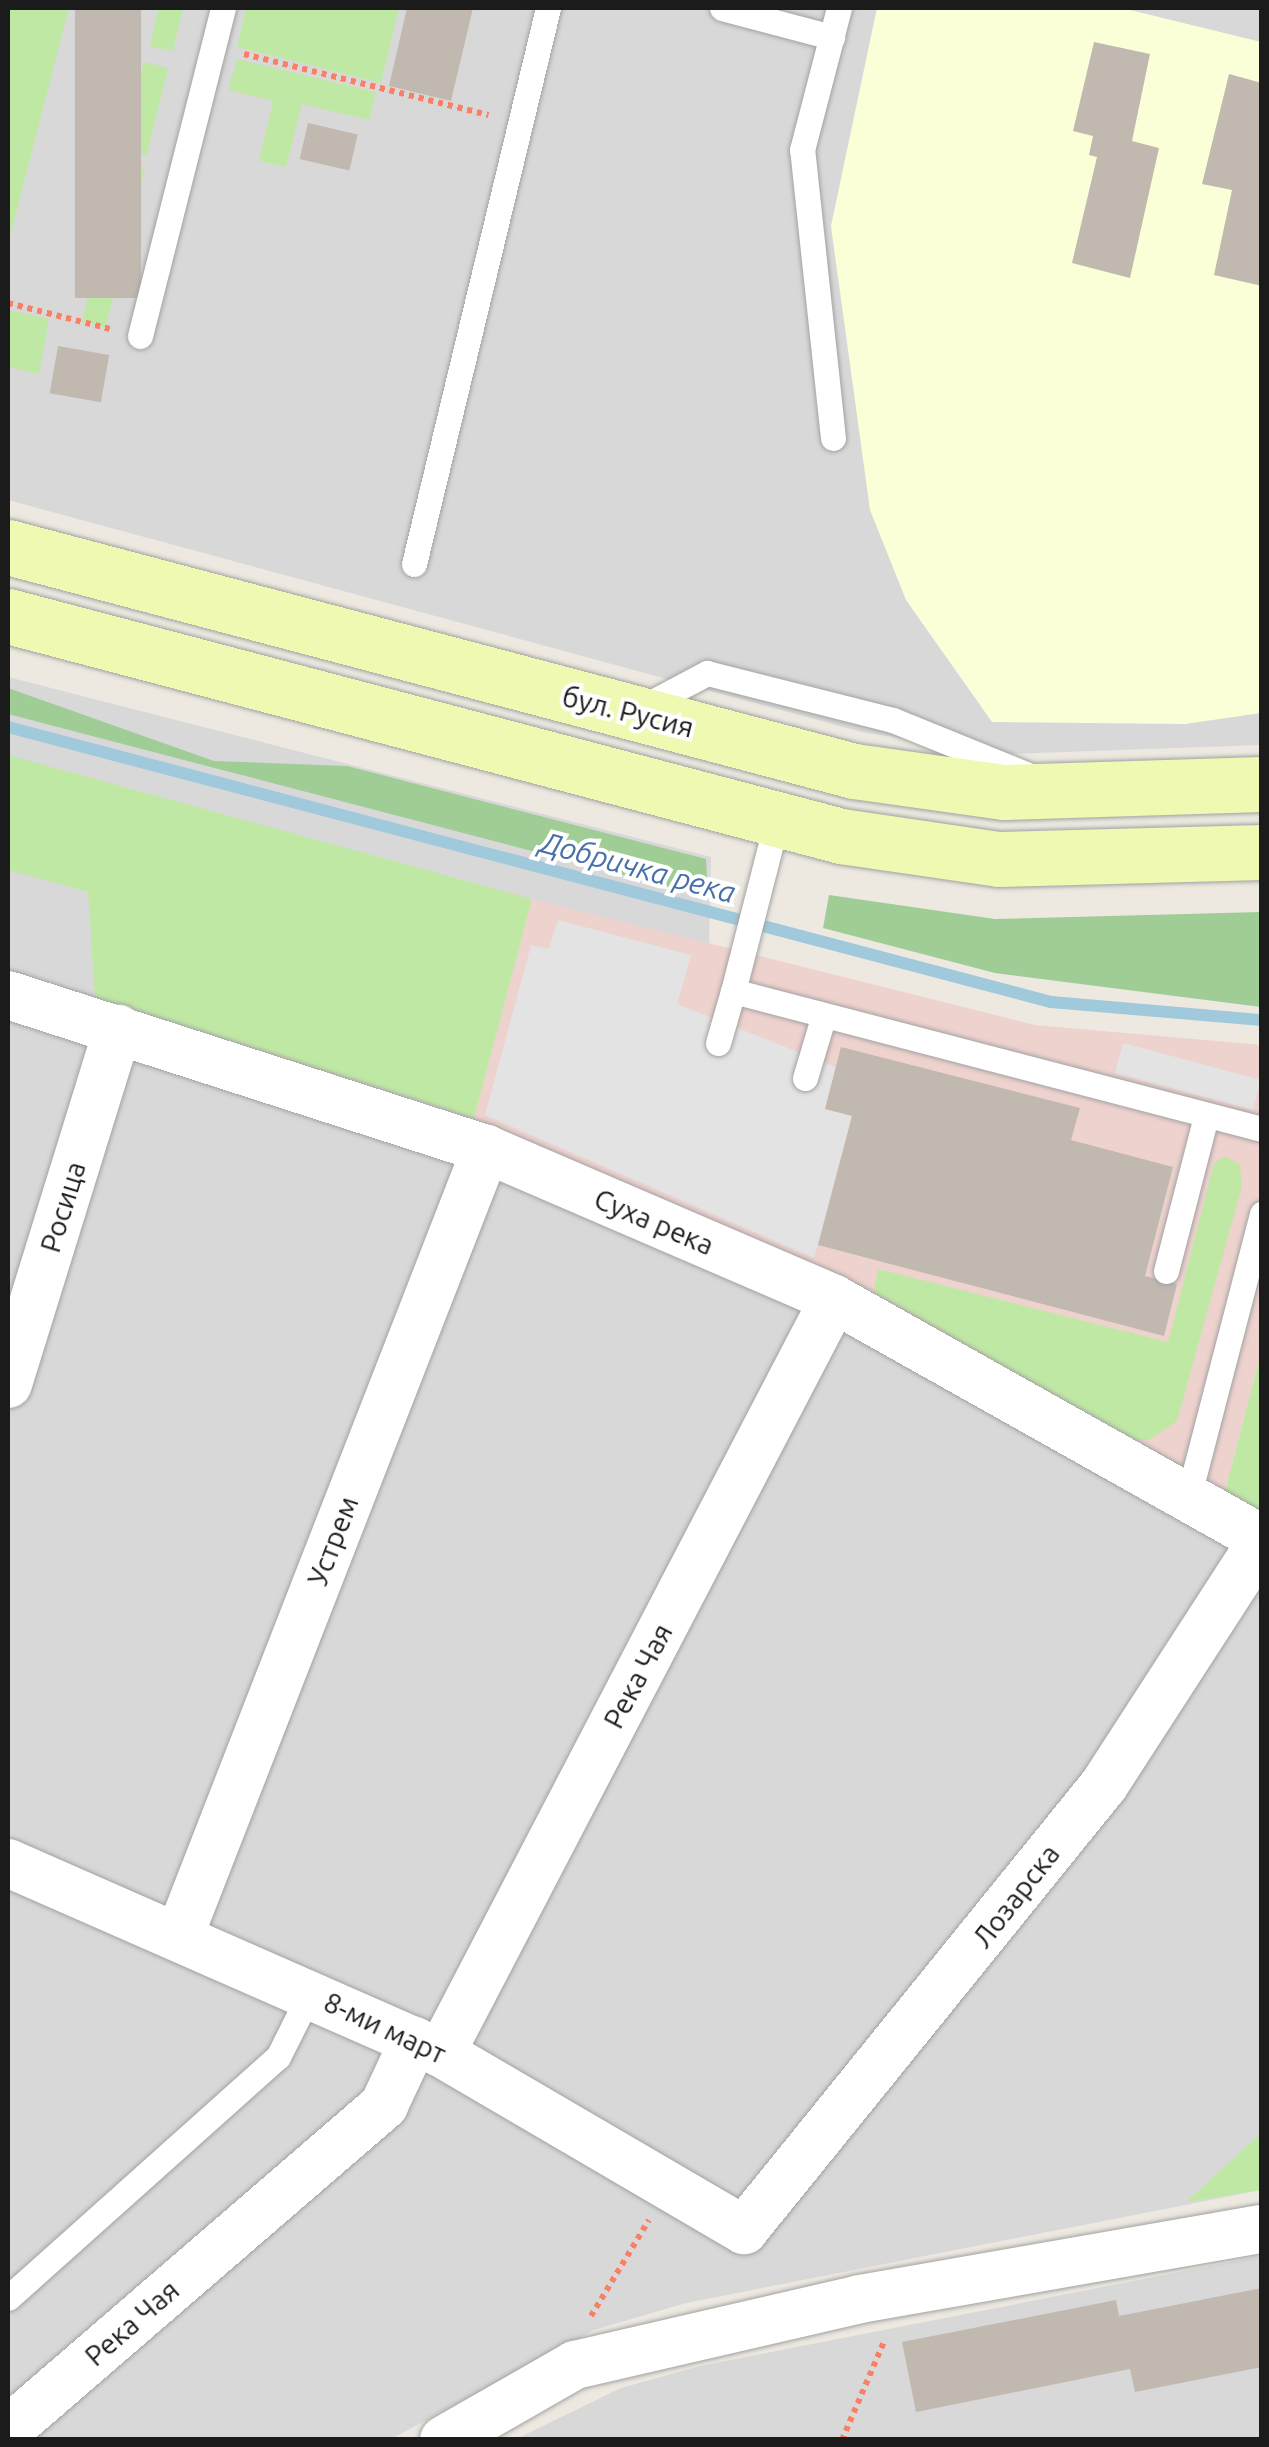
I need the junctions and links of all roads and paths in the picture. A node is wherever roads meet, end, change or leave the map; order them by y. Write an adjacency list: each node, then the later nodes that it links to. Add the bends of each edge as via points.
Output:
1 (223, 8): 6 (lane)
2 (548, 8): 7 (lane)
3 (722, 8): 5 (lane)
4 (839, 8): 5 (lane)
5 (832, 38): 10 (lane, via 802,150)
6 (214, 46): 7 (path); 9 (lane)
7 (520, 123): 12 (lane)
8 (8, 303): 9 (path)
9 (140, 336)
10 (833, 438)
11 (8, 547): 14 (main road, бул. Русия, via 854,771 1073,793)
12 (414, 564)
13 (8, 616): 15 (main road)
14 (1262, 784)
15 (776, 820): 16 (main road, via 999,859); 17 (lane)
16 (1262, 852)
17 (733, 991): 19 (lane); 21 (lane)
18 (8, 996): 20 (street, Суха река)
19 (823, 1018): 22 (lane); 23 (lane)
20 (118, 1029): 25 (street, Суха река); 29 (street, Росица)
21 (718, 1043)
22 (806, 1078)
23 (1206, 1116): 24 (lane); 27 (lane)
24 (1262, 1129)
25 (486, 1149): 28 (street, Суха река); 33 (street, Устрем)
26 (1262, 1213): 30 (lane)
27 (1166, 1271)
28 (834, 1299): 30 (street, Суха река); 35 (street, Река Чая)
29 (8, 1384)
30 (1188, 1498): 31 (street, Суха река)
31 (1262, 1540): 38 (street, Лозарска, via 1104,1785)
32 (8, 1863): 33 (street, 8-ми март)
33 (180, 1934): 34 (street, 8-ми март)
34 (310, 1993): 35 (street, 8-ми март); 40 (lane, via 278,2057)
35 (428, 2047): 36 (street, 8-ми март); 42 (street, Река Чая, via 384,2106)
36 (670, 2186): 38 (street, 8-ми март); 41 (path)
37 (1262, 2229): 39 (street)
38 (744, 2230)
39 (904, 2291): 43 (street, via 575,2364); 44 (path)
40 (8, 2298)
41 (590, 2318)
42 (8, 2430)
43 (444, 2440)
44 (842, 2440)

